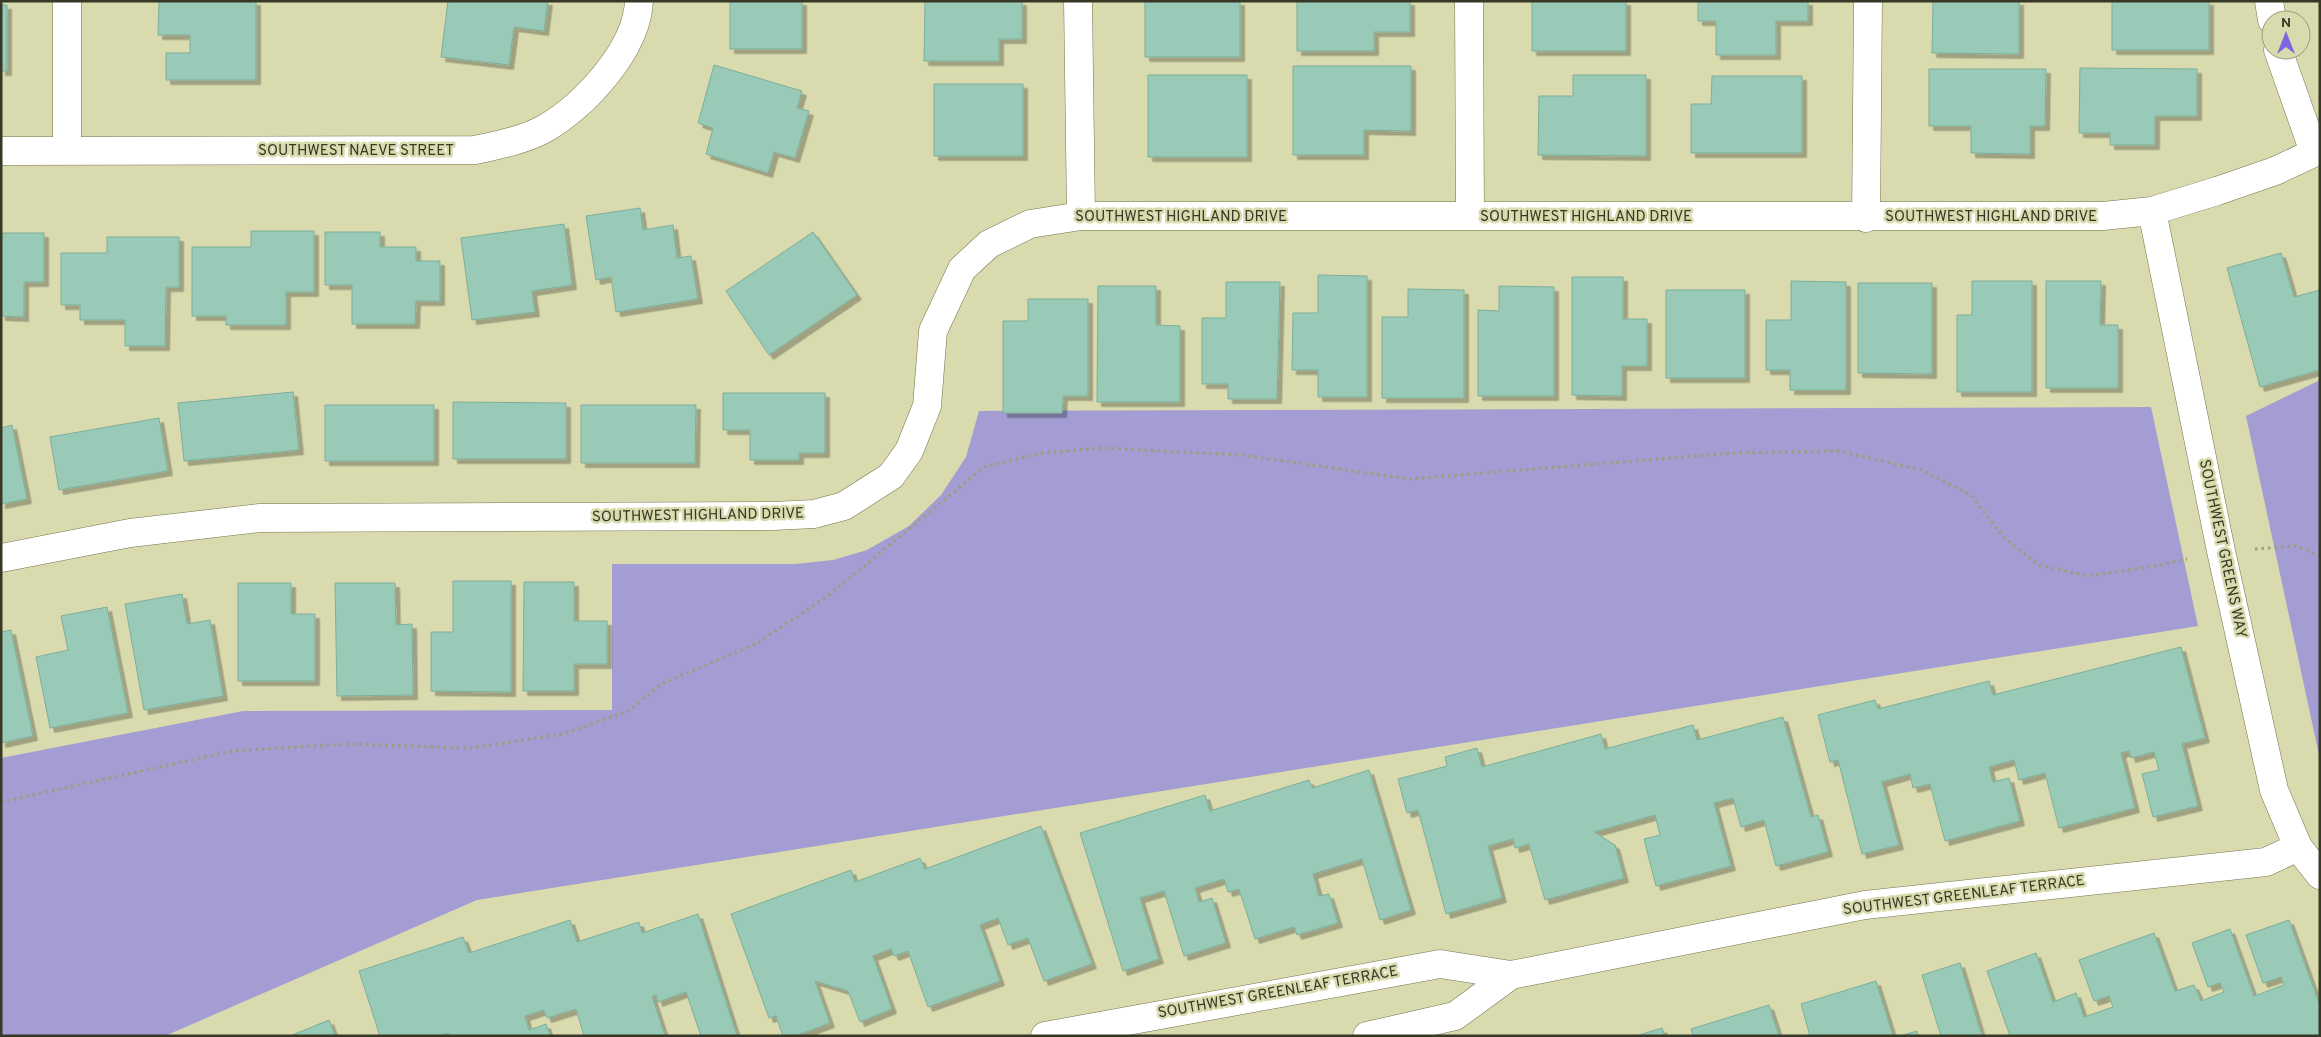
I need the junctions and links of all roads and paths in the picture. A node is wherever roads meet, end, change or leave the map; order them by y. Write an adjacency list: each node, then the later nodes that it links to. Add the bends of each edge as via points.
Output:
1 (67, 1): 8 (street)
2 (639, 1): 8 (street, SOUTHWEST NAEVE STREET, via 628,39 593,90 571,111 543,130 512,142 475,150 431,151)
3 (1078, 1): 11 (street)
4 (1469, 1): 12 (street)
5 (1868, 1): 13 (street)
6 (2282, 60): 9 (street)
7 (1, 151): 8 (street, SOUTHWEST NAEVE STREET)
8 (67, 151)
9 (2317, 151): 10 (street, SOUTHWEST HIGHLAND DRIVE, via 2275,171)
10 (2152, 211): 13 (street, SOUTHWEST HIGHLAND DRIVE, via 2103,216); 14 (street, SOUTHWEST GREENS WAY)
11 (1081, 216): 12 (street, SOUTHWEST HIGHLAND DRIVE); 16 (street, SOUTHWEST HIGHLAND DRIVE, via 1030,224 989,244 962,270 933,330 927,406 909,451 892,476 844,506 814,514 773,516 260,518 130,533)
12 (1470, 216): 13 (street, SOUTHWEST HIGHLAND DRIVE)
13 (1866, 218)
14 (2221, 551): 15 (path, via 2296,546); 17 (path, via 2088,576 2040,565 2002,538 1971,495 1922,470 1838,451 1734,452 1410,479 1241,455 1101,448 1042,452 984,467 829,594 756,644 661,684 629,711 573,731 470,748 348,744 232,751); 18 (street, SOUTHWEST GREENS WAY, via 2274,790)
15 (2320, 556)
16 (1, 558)
17 (1, 802)
18 (2298, 847): 19 (street, SOUTHWEST GREENS WAY); 20 (street, SOUTHWEST GREENLEAF TERRACE, via 2266,862 1865,905)
19 (2320, 875)
20 (1512, 975): 21 (street, SOUTHWEST GREENLEAF TERRACE, via 1440,964); 22 (street, SOUTHWEST GREENLEAF TERRACE, via 1455,1016)
21 (1045, 1036)
22 (1367, 1036)

